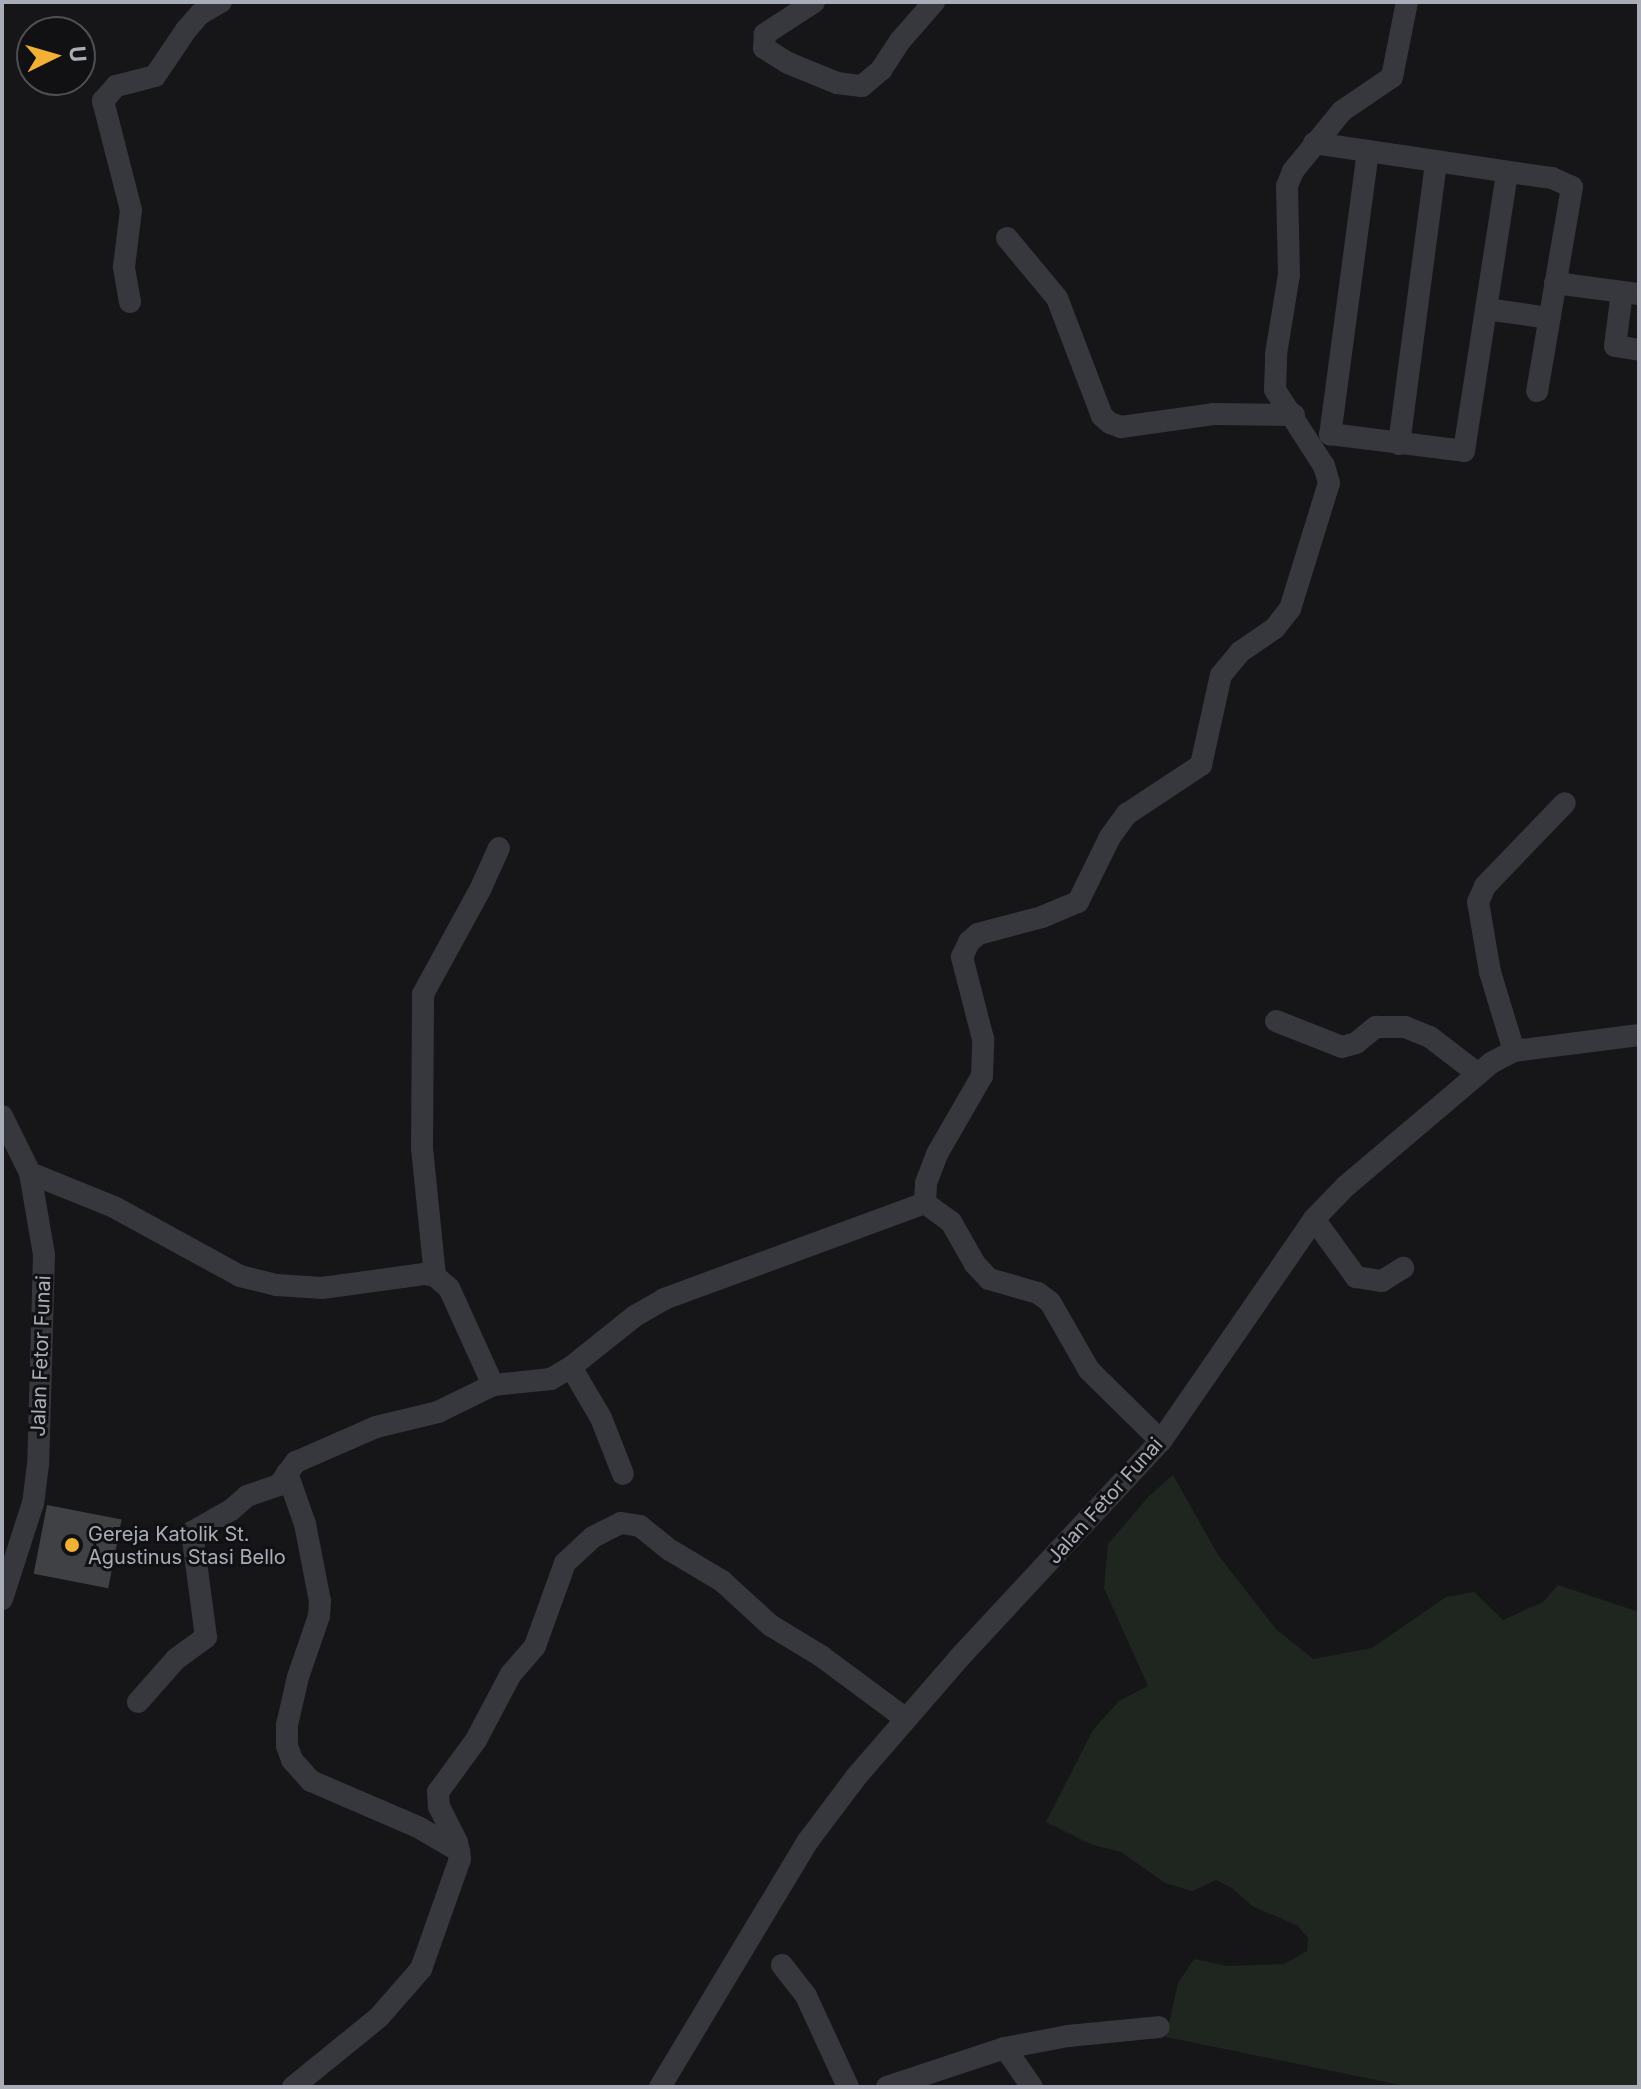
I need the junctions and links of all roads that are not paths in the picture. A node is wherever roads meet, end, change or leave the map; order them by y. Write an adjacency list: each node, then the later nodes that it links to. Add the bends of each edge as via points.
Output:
1 (221, 2): 12 (street, via 200,14 155,76 116,86 103,101 131,210 124,267)
2 (814, 2): 3 (street, via 765,34 764,48 837,83 862,86 881,70)
3 (934, 2)
4 (1407, 2): 5 (street, via 1392,77 1342,111)
5 (1314, 143): 6 (street); 17 (street, via 1289,178 1286,201 1289,275 1274,381 1278,399)
6 (1368, 151): 7 (street); 18 (street, via 1330,434)
7 (1436, 162): 8 (street); 18 (street)
8 (1507, 172): 10 (street, via 1552,178 1572,187); 13 (street)
9 (1007, 238): 17 (street, via 1057,298 1102,416 1110,423 1121,427 1213,414)
10 (1555, 283): 11 (street); 14 (street)
11 (1631, 293): 15 (street, via 1615,346)
12 (130, 302)
13 (1486, 309): 14 (street); 18 (street, via 1464,451)
14 (1549, 318): 16 (street)
15 (1639, 350)
16 (1537, 391)
17 (1294, 415): 27 (street, via 1329,483 1290,609 1221,675 1201,765 1127,814 1078,902 978,934 969,942 962,962 983,1039 982,1076 937,1154)
18 (1399, 444)
19 (1565, 803): 23 (street, via 1485,886 1478,902 1490,972)
20 (499, 848): 30 (street, via 423,994 422,1148)
21 (1276, 1021): 24 (street, via 1342,1047 1376,1027 1405,1027 1430,1037)
22 (1639, 1035): 23 (street, Jalan Fetor Funai)
23 (1514, 1051): 24 (street, Jalan Fetor Funai)
24 (1477, 1073): 28 (street, Jalan Fetor Funai)
25 (2, 1116): 26 (street, Jalan Fetor Funai)
26 (30, 1173): 30 (street, via 114,1207 240,1276 322,1288); 36 (street, Jalan Fetor Funai, via 44,1255 38,1464 23,1543)
27 (925, 1203): 31 (street, via 664,1299); 33 (street, via 951,1222 989,1279 1038,1293 1050,1302 1089,1370)
28 (1314, 1219): 29 (street, via 1365,1282 1382,1281); 33 (street, Jalan Fetor Funai)
29 (1403, 1268)
30 (435, 1276): 32 (street, via 449,1288)
31 (571, 1367): 32 (street, via 551,1379); 35 (street, via 601,1418)
32 (493, 1385): 34 (street, via 438,1412 327,1446 296,1462)
33 (1161, 1441): 38 (street, Jalan Fetor Funai)
34 (287, 1473): 37 (street, via 279,1485 247,1496 192,1532 206,1637 176,1659); 39 (street, via 305,1524 320,1601 287,1725 292,1760 311,1781 418,1827)
35 (623, 1474)
36 (2, 1599)
37 (138, 1702)
38 (906, 1719): 39 (street, via 770,1625 722,1581 640,1526 621,1523 593,1537 565,1563 535,1646 511,1674 476,1740 438,1792 439,1807); 44 (street, Jalan Fetor Funai, via 808,1841)
39 (459, 1851): 43 (street, via 427,1957 410,1985)
40 (782, 1965): 45 (street, via 806,1996)
41 (1159, 2027): 42 (street)
42 (1005, 2048): 46 (street); 47 (street)
43 (293, 2087)
44 (660, 2087)
45 (848, 2087)
46 (887, 2087)
47 (1032, 2087)

